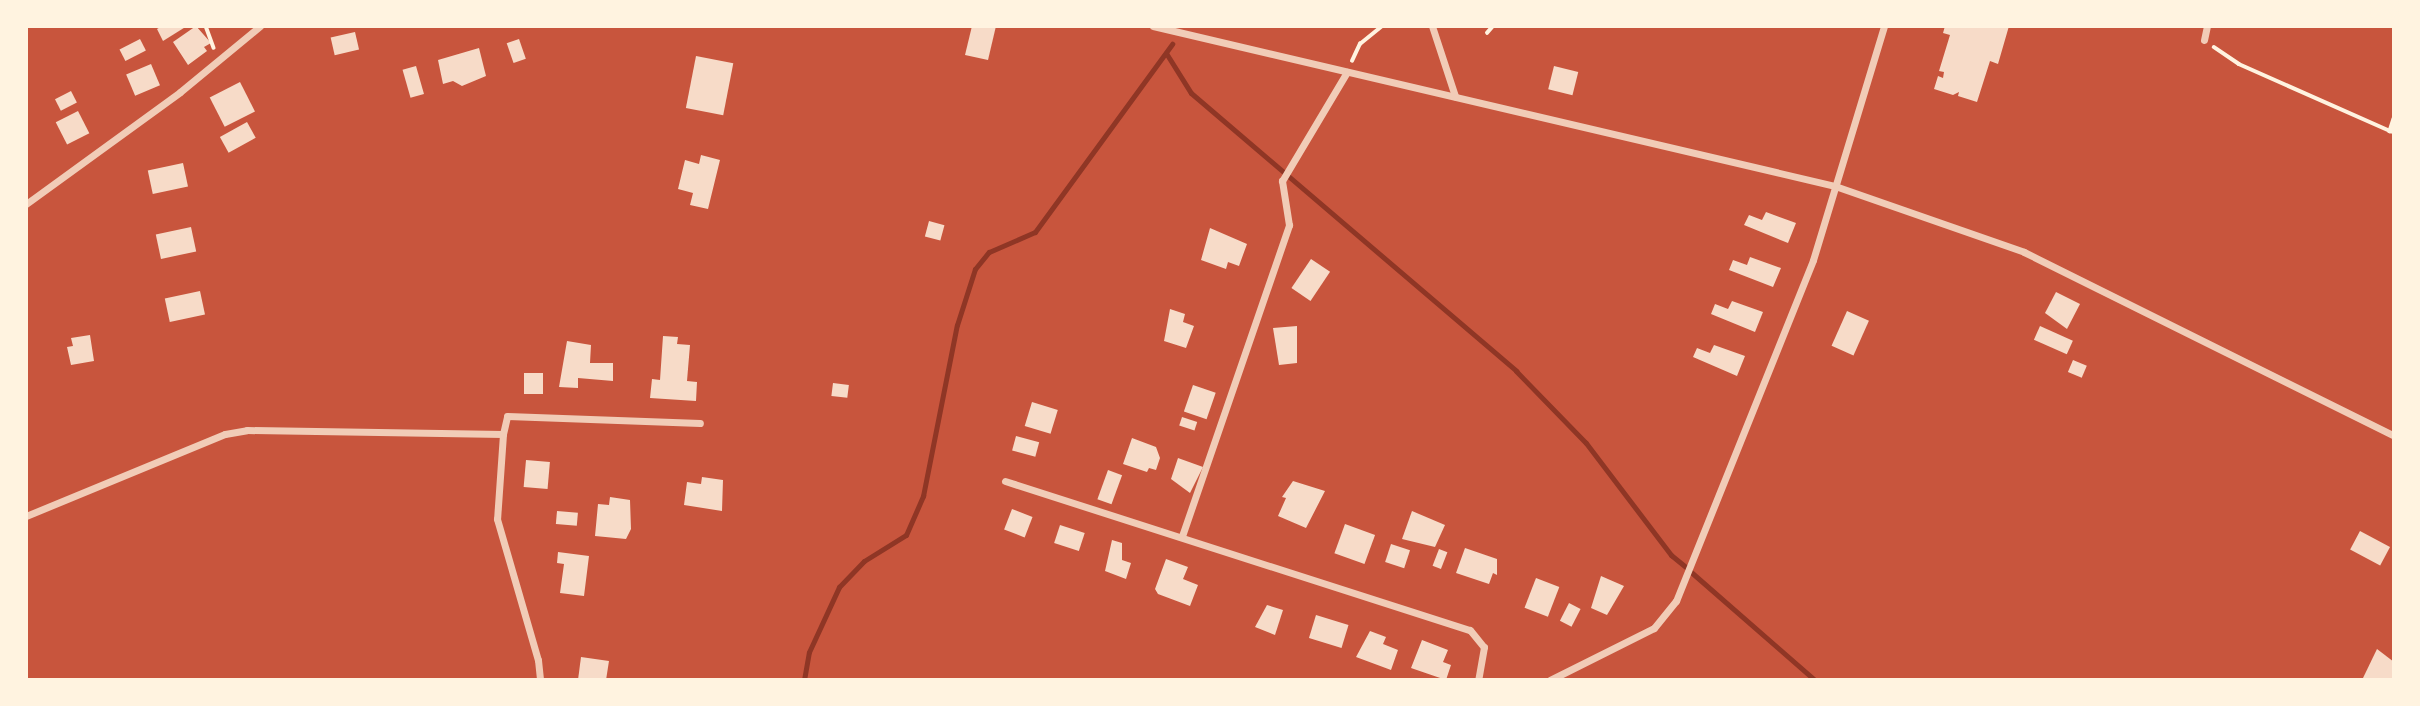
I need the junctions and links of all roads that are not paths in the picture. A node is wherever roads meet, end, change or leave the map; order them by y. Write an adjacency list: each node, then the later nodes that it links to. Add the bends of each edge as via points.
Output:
1 (260, 26): 10 (street)
2 (1153, 26): 7 (street)
3 (1432, 26): 8 (street)
4 (1884, 26): 9 (street)
5 (2207, 26): 6 (street)
6 (2204, 40)
7 (1346, 72): 8 (street); 16 (street, via 1282,181 1289,225)
8 (1455, 96): 9 (street)
9 (1835, 186): 13 (street, via 2024,252); 19 (street, via 1813,260 1676,601 1654,628)
10 (26, 204)
11 (700, 424): 12 (street, via 507,416)
12 (503, 434): 15 (street, via 247,430 225,434); 17 (street, via 497,519)
13 (2394, 436)
14 (1005, 481): 16 (street)
15 (26, 516)
16 (1182, 536): 18 (street, via 1470,630 1484,647)
17 (540, 680)
18 (1478, 680)
19 (1550, 680)

